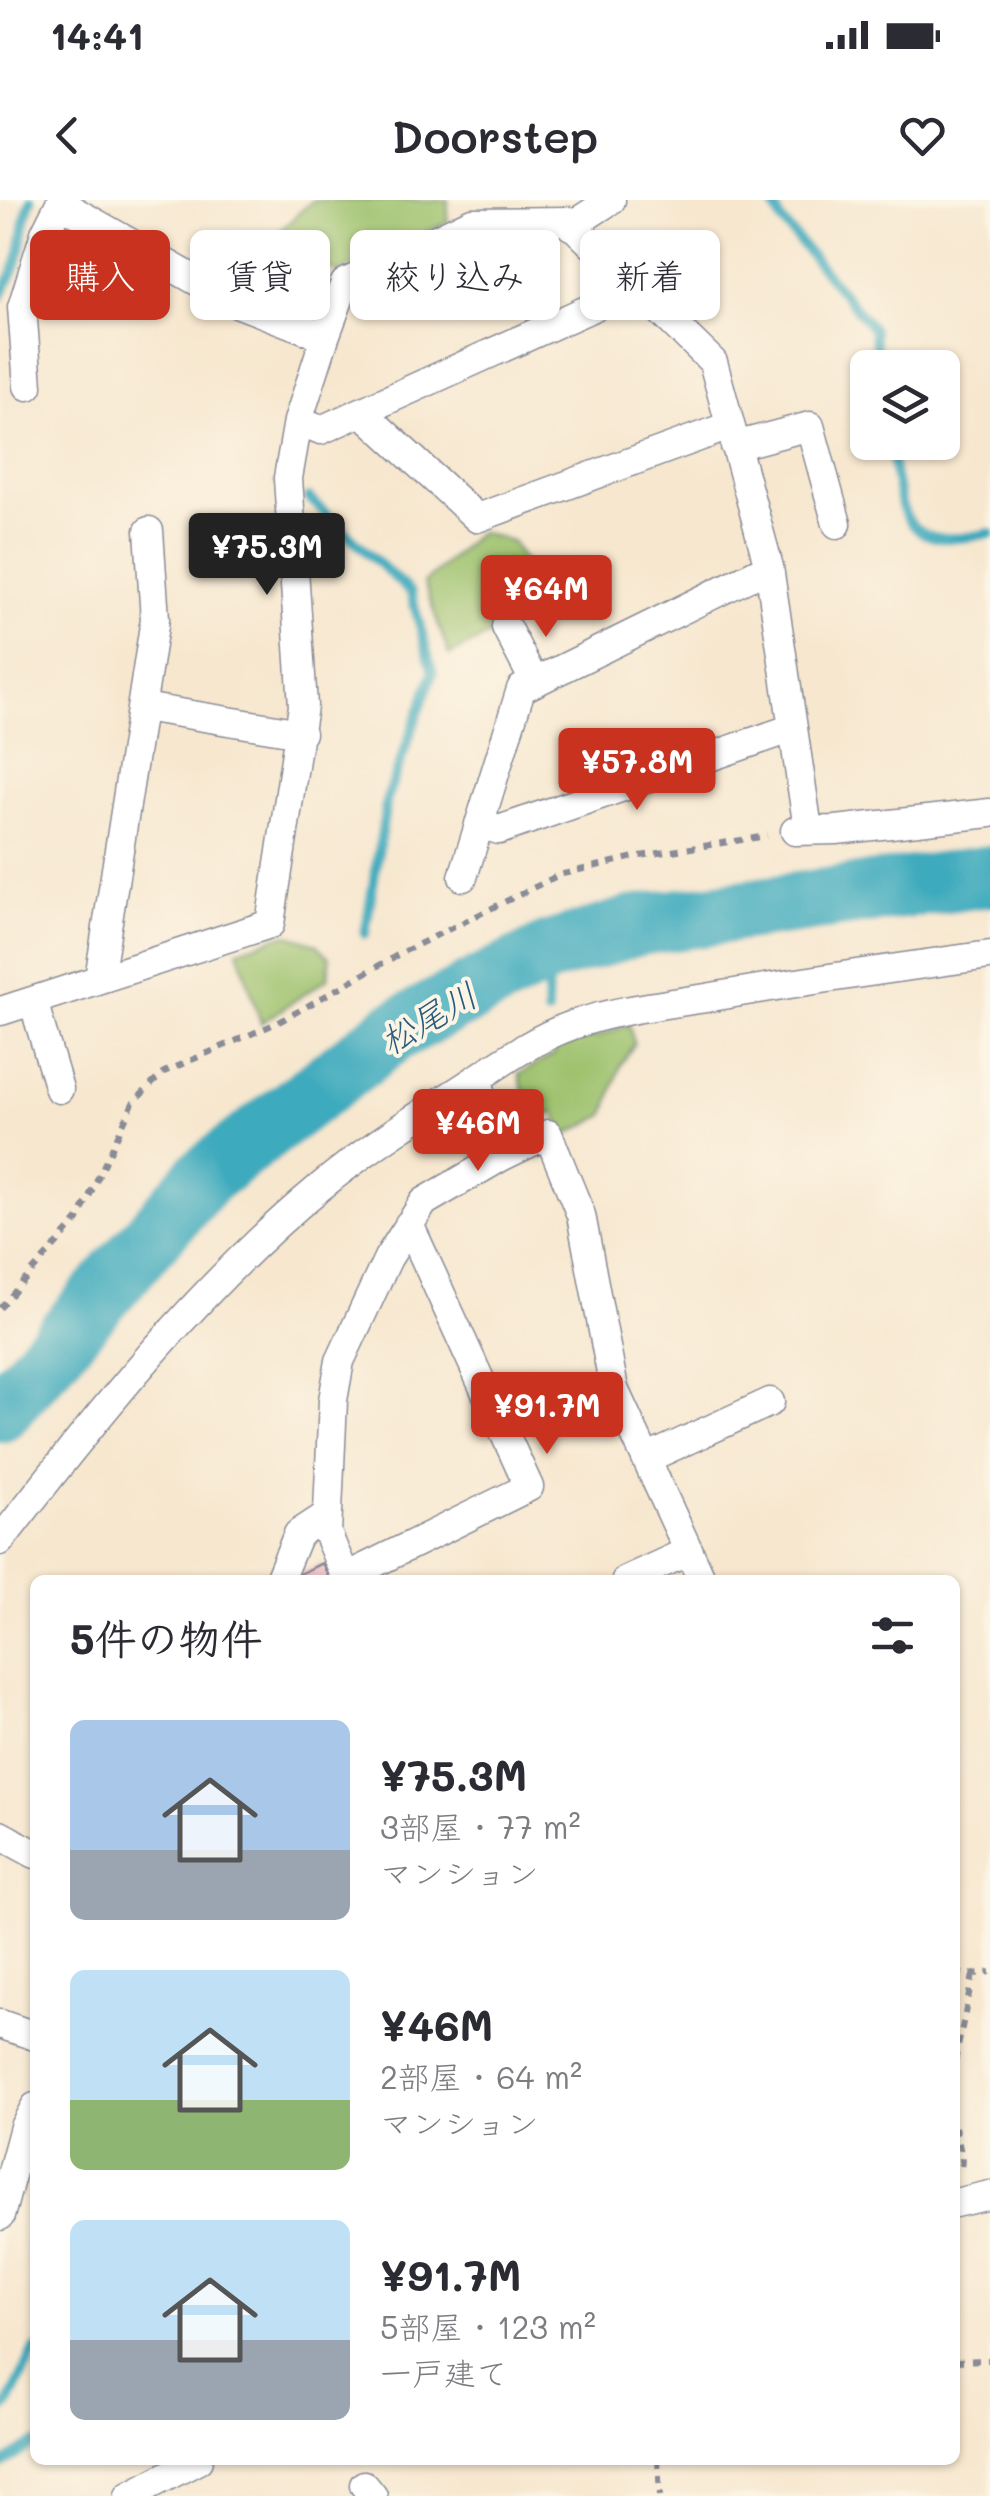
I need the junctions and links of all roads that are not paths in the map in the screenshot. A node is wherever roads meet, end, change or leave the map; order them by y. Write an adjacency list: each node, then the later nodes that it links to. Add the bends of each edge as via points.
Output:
1 (611, 200): 3 (street)
2 (61, 201): 7 (street, via 234,302); 8 (street, via 22,307)
3 (571, 226): 4 (street); 7 (street, via 472,222 344,283)
4 (580, 235)
5 (580, 313): 9 (street)
6 (668, 320): 11 (street, via 712,362)
7 (325, 337): 10 (street)
8 (28, 386)
9 (363, 412): 10 (street, via 320,430); 11 (street, via 476,518)
10 (298, 421): 19 (street, via 288,478)
11 (732, 436): 12 (street, via 810,426); 14 (street)
12 (837, 524)
13 (150, 530): 17 (street, via 155,619)
14 (769, 567): 16 (street); 18 (street)
15 (506, 627): 16 (street)
16 (534, 680): 21 (street, via 521,688)
17 (143, 707): 19 (street); 24 (street)
18 (793, 728): 20 (street, via 802,830); 21 (street, via 500,830)
19 (301, 734): 24 (street, via 270,924)
20 (990, 813)
21 (479, 824): 22 (street)
22 (463, 876)
23 (990, 955): 27 (street, via 625,1012 573,1025)
24 (99, 979): 25 (street)
25 (32, 1001): 26 (street); 28 (street)
26 (1, 1011)
27 (478, 1078): 29 (street); 34 (street, via 318,1188 256,1246 80,1438)
28 (60, 1089)
29 (501, 1157): 30 (street, via 424,1202); 32 (street, via 548,1134 581,1215 614,1389)
30 (409, 1224): 33 (street, via 340,1361); 38 (street, via 529,1488)
31 (770, 1402): 32 (street)
32 (646, 1459): 35 (street)
33 (327, 1515): 36 (street, via 298,1534); 37 (street, via 327,1533)
34 (0, 1541)
35 (689, 1551): 39 (street); 40 (street)
36 (281, 1575)
37 (345, 1575)
38 (352, 1575)
39 (637, 1575)
40 (700, 1575)
41 (0, 1835): 42 (street)
42 (30, 1851)
43 (0, 2024): 44 (street)
44 (30, 2034)
45 (30, 2116): 48 (street)
46 (990, 2195): 47 (street)
47 (960, 2202)
48 (0, 2216)
49 (189, 2465): 50 (street)
50 (130, 2496)

